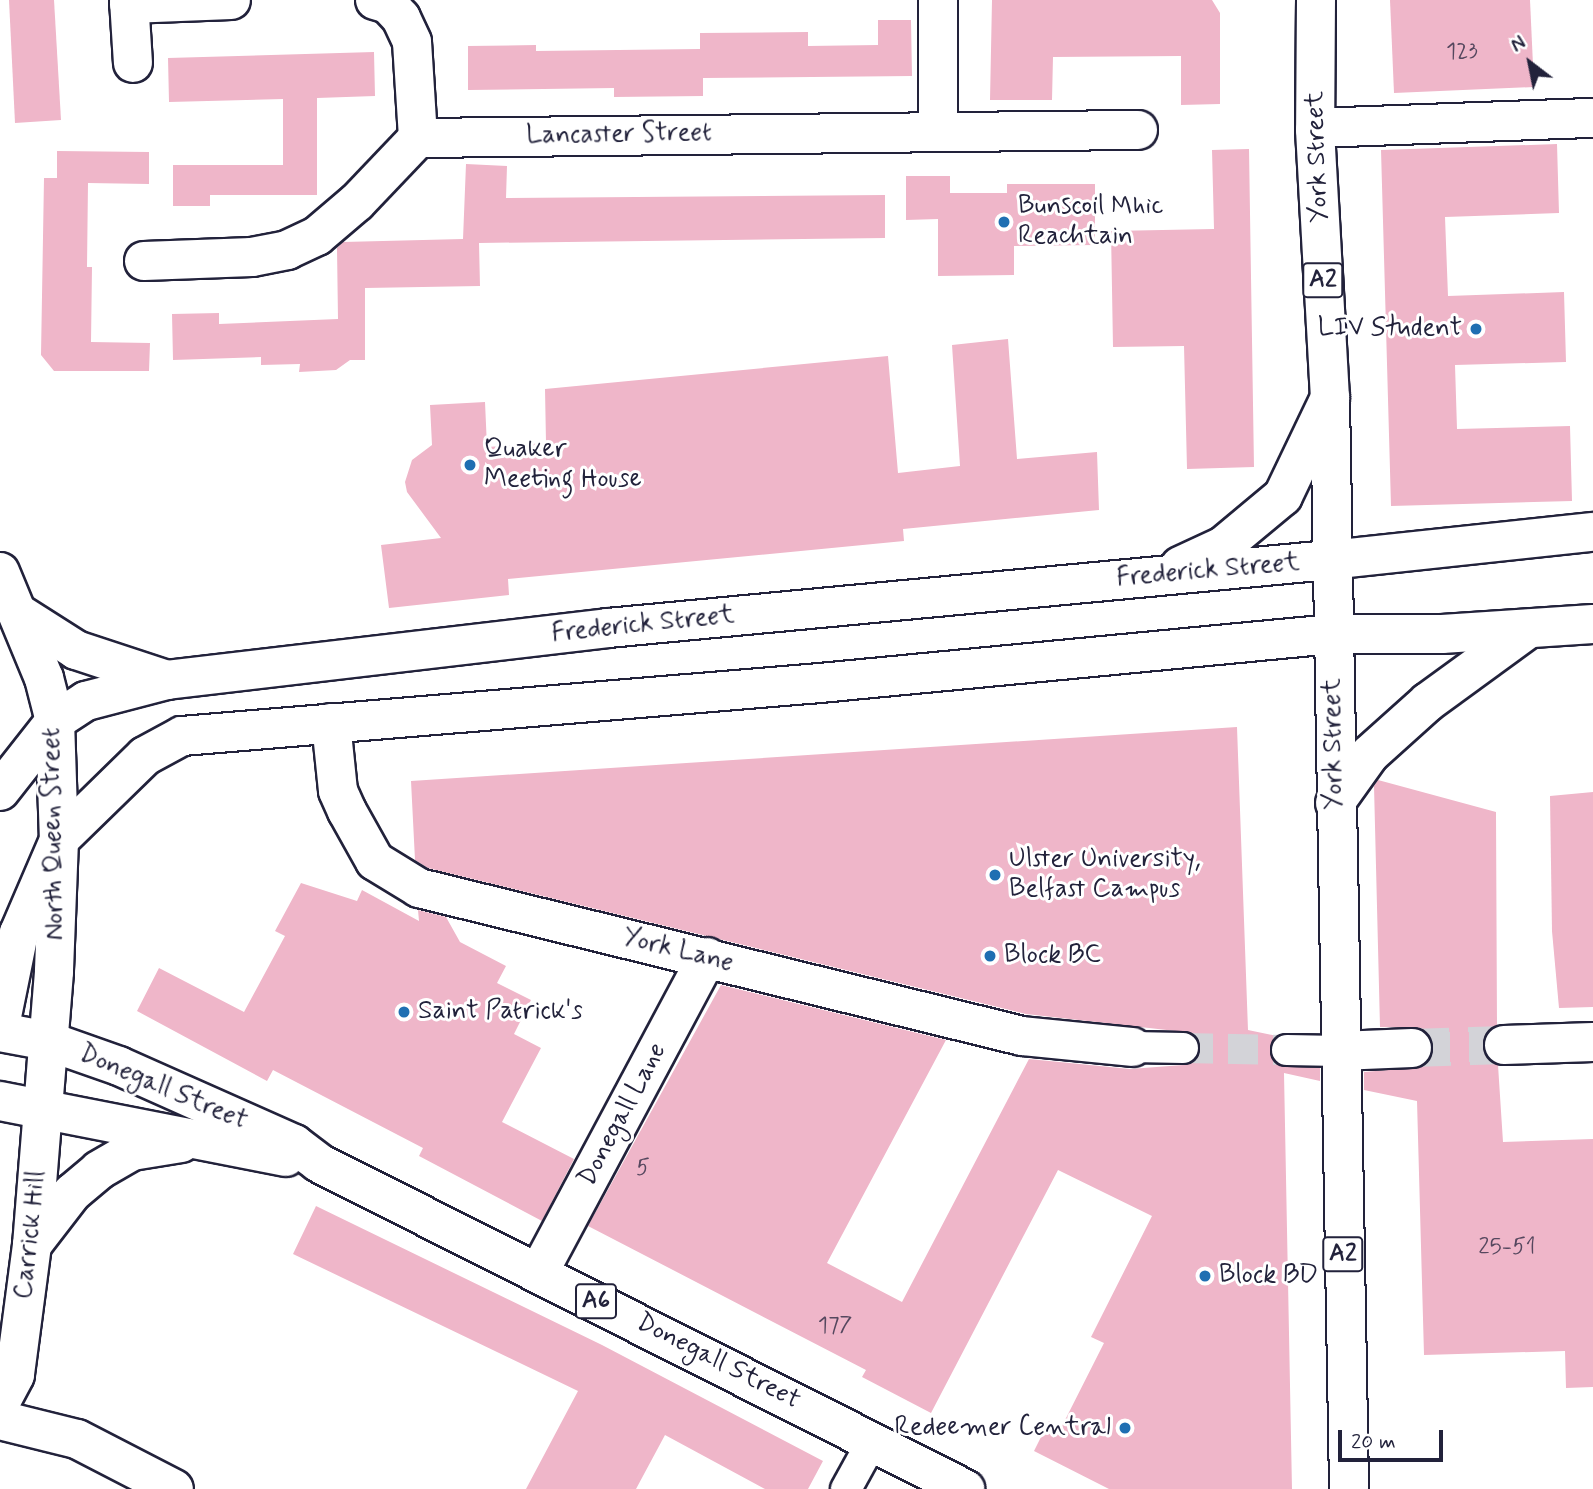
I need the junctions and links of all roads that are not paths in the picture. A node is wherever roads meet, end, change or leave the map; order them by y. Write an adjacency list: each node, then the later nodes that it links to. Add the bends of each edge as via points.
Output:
1 (231, 0): 5 (main road)
2 (376, 0): 11 (main road, via 401,18 412,42)
3 (938, 0): 10 (main road)
4 (1316, 0): 8 (main road, York Street / A2)
5 (129, 2): 6 (main road)
6 (133, 63)
7 (1593, 118): 8 (main road)
8 (1316, 128): 13 (main road, York Street / A2)
9 (1138, 130): 10 (main road, Lancaster Street)
10 (939, 131): 11 (main road, Lancaster Street)
11 (418, 138): 12 (main road, via 357,202 317,236 287,250 252,257)
12 (144, 261)
13 (1330, 398): 15 (main road, York Street / A2); 17 (main road, via 1283,496 1223,546)
14 (1593, 532): 15 (main road, Frederick Street)
15 (1329, 560): 17 (main road, Frederick Street); 21 (main road, York Street / A2)
16 (0, 574): 19 (main road, North Queen Street)
17 (1159, 575): 22 (main road, Frederick Street, via 608,628)
18 (1593, 624): 20 (main road)
19 (9, 625): 22 (main road); 23 (main road, North Queen Street, via 44,678)
20 (1528, 629): 21 (main road); 26 (main road, via 1427,702 1370,754)
21 (1333, 634): 24 (main road); 26 (main road, York Street / A2)
22 (167, 680): 23 (main road, Frederick Street, via 86,701)
23 (55, 721): 25 (main road, Frederick Street); 27 (main road, North Queen Street)
24 (331, 723): 27 (main road, via 182,736 145,755); 28 (main road, York Lane, via 338,791 375,861 419,888)
25 (0, 790)
26 (1335, 803): 38 (main road, York Street / A2)
27 (59, 840): 29 (main road, via 19,933); 31 (main road, North Queen Street)
28 (707, 957): 34 (main road, York Lane, via 1022,1036); 44 (main road, Donegall Lane)
29 (0, 1026)
30 (0, 1032): 31 (main road, Donegall Street / A6)
31 (48, 1041): 40 (main road, North Queen Street); 42 (main road, Donegall Street / A6, via 119,1066 283,1139)
32 (1593, 1042): 33 (main road)
33 (1504, 1045)
34 (1132, 1047): 35 (street)
35 (1182, 1048)
36 (1412, 1048): 38 (main road)
37 (1287, 1050): 38 (street)
38 (1339, 1051): 51 (main road, York Street / A2)
39 (0, 1101): 40 (main road, Donegall Street / A6)
40 (42, 1106): 41 (main road, Donegall Street / A6); 43 (main road, Carrick Hill)
41 (197, 1141): 42 (main road, Donegall Street / A6); 43 (main road, via 132,1150 112,1161 72,1193)
42 (319, 1163): 44 (main road, Donegall Street / A6)
43 (32, 1245): 45 (main road, Carrick Hill, via 15,1375)
44 (539, 1272): 47 (main road, Donegall Street / A6)
45 (0, 1403)
46 (0, 1420): 48 (main road, via 77,1439)
47 (873, 1440): 49 (street); 50 (main road, Donegall Street / A6)
48 (174, 1489)
49 (846, 1489)
50 (965, 1489)
51 (1349, 1489)

